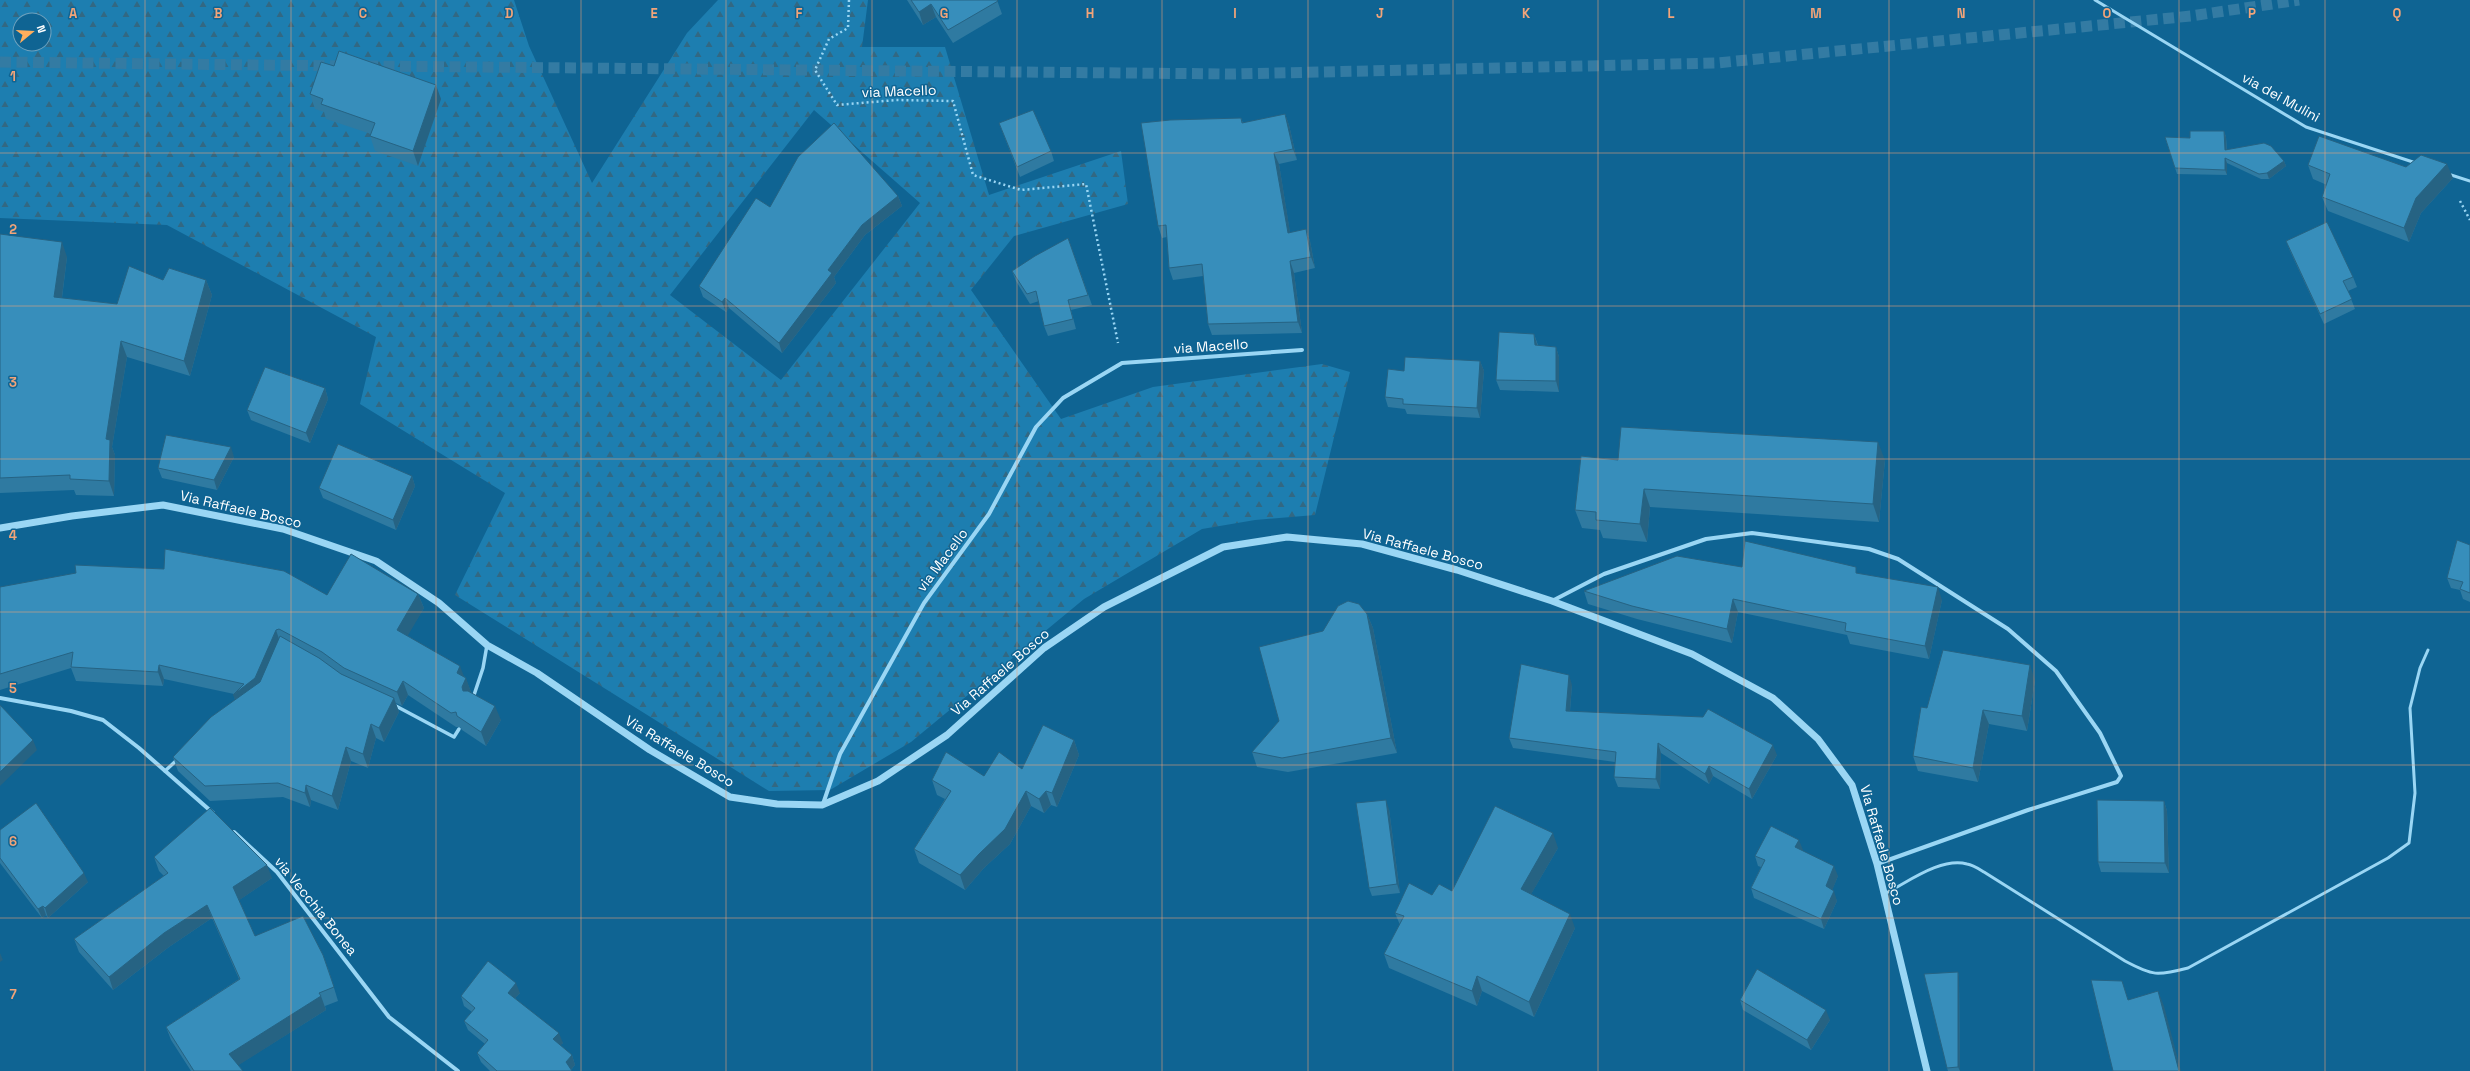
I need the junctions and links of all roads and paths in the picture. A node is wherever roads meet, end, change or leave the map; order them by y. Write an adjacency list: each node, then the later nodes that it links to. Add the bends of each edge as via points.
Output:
1 (849, 0): 7 (path, via Macello, via 848,28 829,39 815,70 837,105 896,100 953,101 973,175 1021,190 1086,184)
2 (2095, 0): 3 (lane, via dei Mulini, via 2306,127)
3 (2423, 165)
4 (2443, 172): 5 (lane)
5 (2470, 181)
6 (1302, 350): 7 (street, via Macello)
7 (1122, 363): 18 (street, via Macello, via 1063,398 1036,427 989,514 924,603 840,754)
8 (0, 528): 10 (street, Via Raffaele Bosco, via 162,505 283,529 376,561 439,603)
9 (1552, 602): 18 (street, Via Raffaele Bosco, via 1457,570 1362,544 1287,537 1223,547 1104,607 1044,648 947,735 878,781); 21 (street, Via Raffaele Bosco, via 1692,654 1773,698 1818,739 1852,785); 21 (street, via 1604,574 1706,539 1752,533 1869,549 1898,559 2008,629 2056,671 2100,733 2121,776 2117,782 2028,810)
10 (487, 645): 14 (street, via 483,668); 18 (street, Via Raffaele Bosco, via 537,673 650,750 730,797 777,804)
11 (2428, 650): 22 (lane, via 2420,668 2410,708 2415,794 2409,843 2388,858 2188,968 2165,974 2149,974 1967,864 1950,863 1931,870)
12 (0, 698): 17 (street, via 72,711 103,720)
13 (388, 702): 15 (street, via 454,737)
14 (471, 703)
15 (459, 728)
16 (181, 756): 17 (street)
17 (165, 771): 19 (street)
18 (822, 805)
19 (219, 818)
20 (230, 829): 23 (street, via Vecchia Bonea, via 277,872 389,1017)
21 (1876, 864): 22 (street, Via Raffaele Bosco)
22 (1883, 895): 24 (street, Via Raffaele Bosco)
23 (458, 1071)
24 (1927, 1071)

